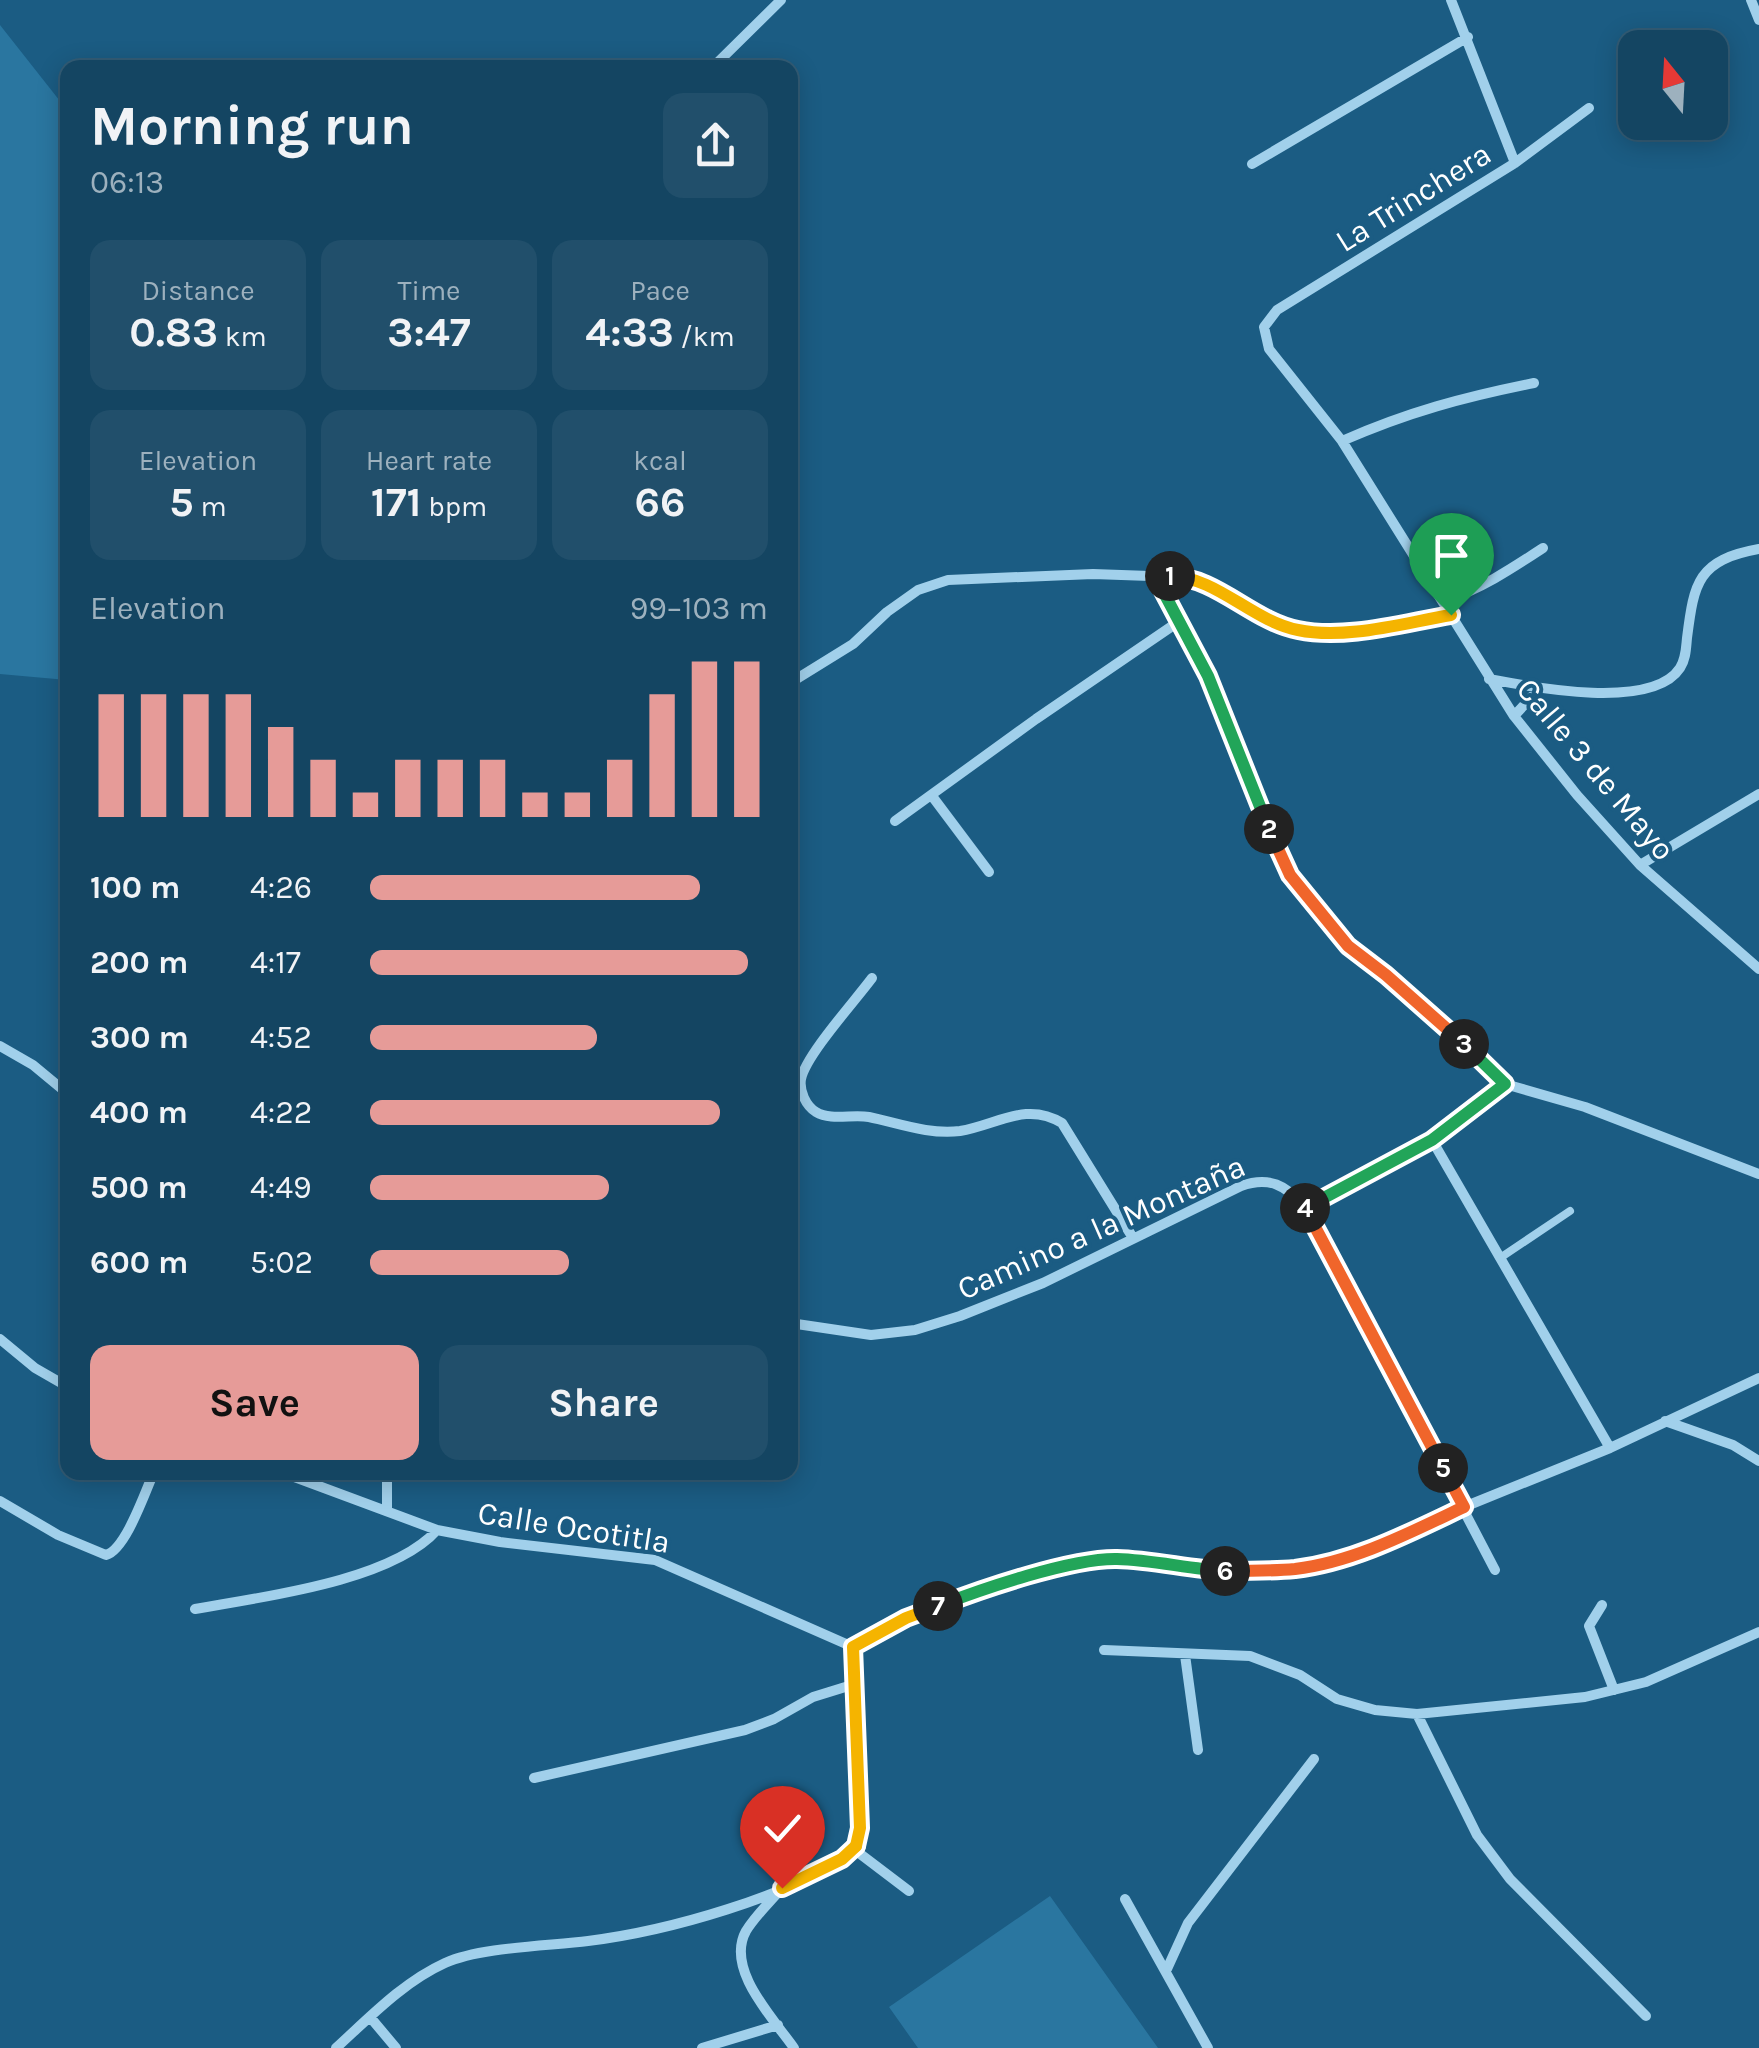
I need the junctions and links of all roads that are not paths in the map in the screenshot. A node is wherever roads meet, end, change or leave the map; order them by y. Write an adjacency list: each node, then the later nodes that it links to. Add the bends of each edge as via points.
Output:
1 (780, 0): 6 (street)
2 (1451, 0): 5 (street)
3 (1751, 0): 4 (street)
4 (1759, 20)
5 (1468, 37): 8 (street); 9 (street)
6 (720, 60)
7 (1589, 108): 9 (street, La Trinchera)
8 (1252, 164)
9 (1516, 164): 10 (street, La Trinchera, via 1277,310)
10 (1264, 327): 12 (street, Calle 3 de Mayo, via 1269,349)
11 (1534, 383): 12 (street, via 1402,415)
12 (1342, 441): 16 (street, Calle 3 de Mayo)
13 (1543, 548): 16 (street)
14 (1759, 549): 21 (street, via 1736,553 1702,573 1685,658 1664,682 1578,694)
15 (1155, 576): 17 (street, via 1202,584 1296,630 1381,628); 18 (street); 19 (street, via 948,580 918,590 853,644)
16 (1444, 601): 17 (street, Calle 3 de Mayo)
17 (1451, 615): 20 (street, Calle 3 de Mayo)
18 (1180, 620): 24 (street); 31 (street, via 1290,875 1348,946)
19 (798, 678)
20 (1488, 678): 21 (street); 22 (street, Calle 3 de Mayo)
21 (1539, 689): 22 (street)
22 (1514, 716): 26 (street, Calle 3 de Mayo)
23 (1759, 794): 26 (street)
24 (932, 796): 25 (street); 27 (street)
25 (894, 822)
26 (1640, 865): 28 (street, Calle 3 de Mayo)
27 (989, 872)
28 (1759, 969)
29 (872, 978): 37 (street, via 807,1064 800,1082 807,1105 819,1114 939,1132 1048,1114 1062,1123)
30 (0, 1046): 32 (street)
31 (1505, 1084): 33 (street); 34 (street, via 1585,1107)
32 (60, 1087)
33 (1432, 1140): 35 (street); 38 (street)
34 (1759, 1174)
35 (1304, 1207): 37 (street, Camino a la Montaña, via 1274,1182 1256,1180); 50 (street, Camino a la Montaña)
36 (1570, 1211): 38 (lane)
37 (1133, 1238): 39 (street, Camino a la Montaña, via 1043,1283 915,1330 871,1335)
38 (1500, 1258): 44 (street)
39 (798, 1324)
40 (0, 1339): 42 (street)
41 (1759, 1378): 43 (street)
42 (60, 1382)
43 (1665, 1421): 44 (street); 45 (street)
44 (1610, 1448): 50 (street)
45 (1759, 1461)
46 (150, 1480): 49 (street, via 122,1540 106,1555)
47 (302, 1480): 51 (street, Calle Ocotitla)
48 (387, 1480): 51 (street)
49 (0, 1501)
50 (1464, 1507): 53 (street, Camino a la Montaña); 57 (street, via 1392,1540 1297,1569 1222,1572 1091,1561 970,1594)
51 (387, 1512): 52 (street, Calle Ocotitla)
52 (437, 1530): 55 (street, via 423,1546 384,1566); 57 (street, Calle Ocotitla, via 655,1560)
53 (1495, 1570)
54 (1602, 1605): 61 (street, via 1589,1626)
55 (195, 1610)
56 (1759, 1632): 61 (street)
57 (853, 1647): 60 (street)
58 (1104, 1650): 59 (street)
59 (1185, 1656): 62 (street, via 1250,1656 1300,1674 1337,1699); 63 (street)
60 (855, 1684): 65 (street, via 745,1730); 66 (street)
61 (1614, 1690): 62 (street)
62 (1416, 1714): 71 (street, via 1477,1835 1510,1878)
63 (1198, 1750)
64 (1314, 1758): 70 (street, via 1188,1924)
65 (534, 1778)
66 (855, 1850): 67 (street); 68 (street)
67 (782, 1888): 72 (street, via 622,1937 446,1962); 73 (street, via 747,1930 740,1949 745,1974)
68 (910, 1892)
69 (1125, 1899): 70 (street)
70 (1167, 1969): 78 (street)
71 (1646, 2016)
72 (370, 2017): 74 (street); 75 (street)
73 (778, 2025): 76 (street); 77 (street)
74 (336, 2048)
75 (396, 2048)
76 (702, 2048)
77 (794, 2048)
78 (1208, 2048)

